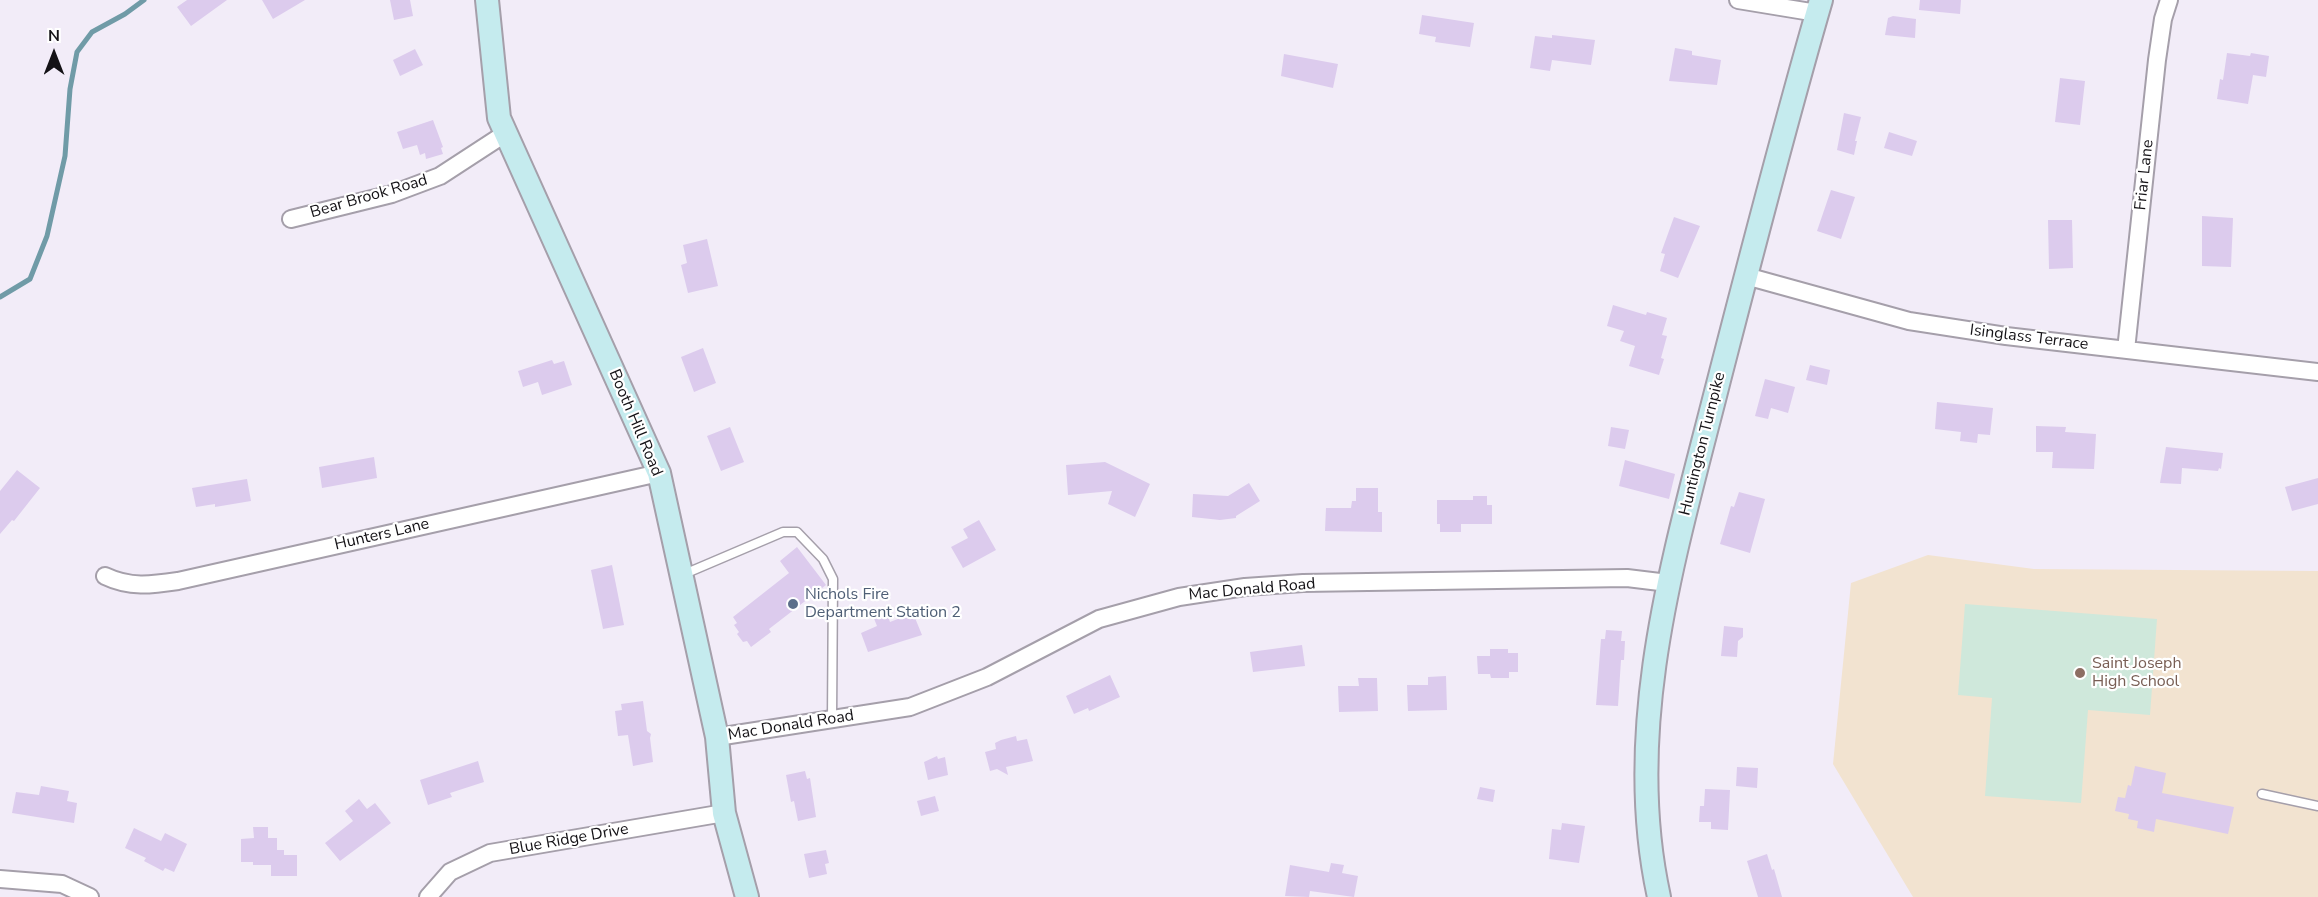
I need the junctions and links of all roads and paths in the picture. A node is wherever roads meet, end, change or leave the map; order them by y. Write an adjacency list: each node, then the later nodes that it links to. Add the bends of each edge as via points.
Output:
1 (488, 0): 5 (street, Booth Hill Road, via 499,118)
2 (1738, 0): 4 (street)
3 (2169, 0): 8 (street, Friar Lane, via 2157,60)
4 (1819, 6): 7 (street, Huntington Turnpike)
5 (506, 133): 6 (street, Bear Brook Road, via 440,176 392,194); 10 (street, Booth Hill Road)
6 (291, 219)
7 (1746, 276): 8 (street, Isinglass Terrace, via 1909,321); 13 (street, Huntington Turnpike)
8 (2126, 350): 9 (street, Isinglass Terrace)
9 (2318, 372)
10 (659, 473): 11 (street, Booth Hill Road); 12 (street, Hunters Lane, via 178,581 133,585)
11 (681, 575): 14 (lane, via 783,532 797,532 823,559 833,579); 15 (street, Booth Hill Road)
12 (105, 576)
13 (1668, 583): 14 (street, Mac Donald Road, via 1627,578 1303,583 1179,597 1099,619 987,677 909,707); 23 (street, Huntington Turnpike, via 1652,690 1647,776 1647,820)
14 (832, 719): 15 (street, Mac Donald Road)
15 (717, 737): 18 (street, Booth Hill Road)
16 (2262, 794): 17 (lane)
17 (2318, 806)
18 (724, 813): 21 (street, Blue Ridge Drive, via 490,853 450,872); 22 (street, Booth Hill Road)
19 (0, 879): 20 (street, via 62,884)
20 (90, 897)
21 (428, 897)
22 (747, 897)
23 (1659, 897)

